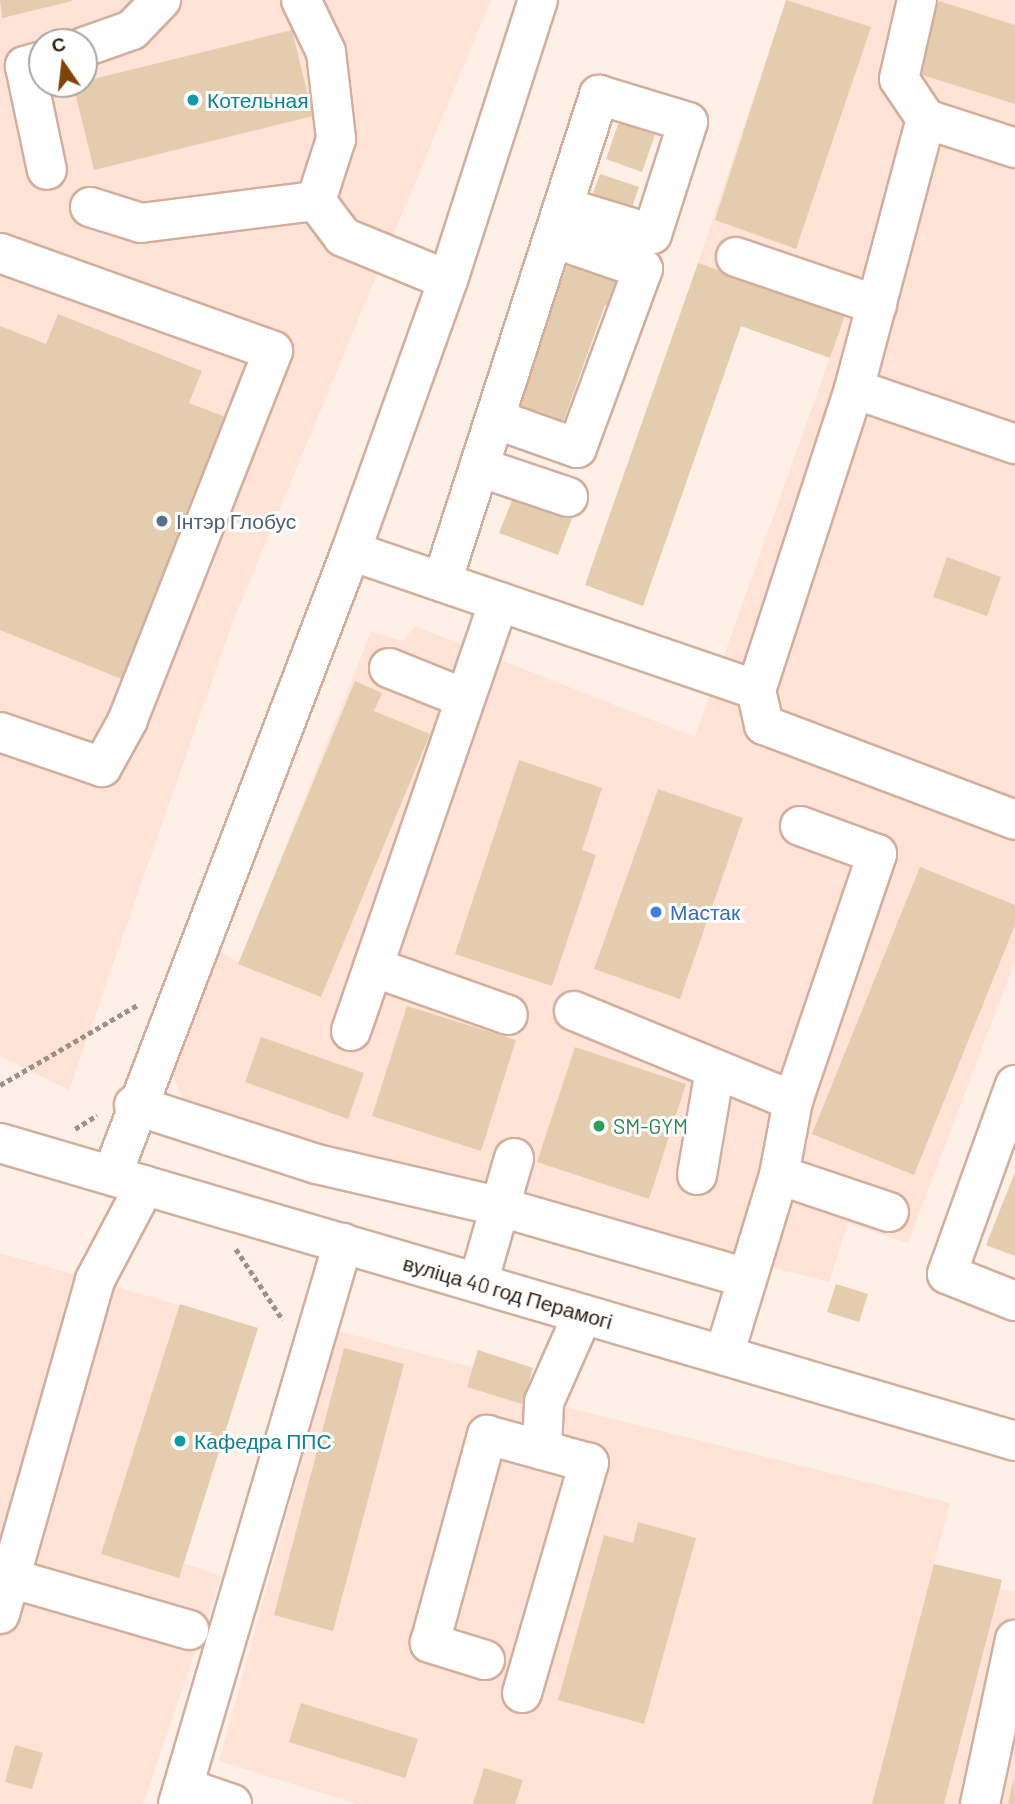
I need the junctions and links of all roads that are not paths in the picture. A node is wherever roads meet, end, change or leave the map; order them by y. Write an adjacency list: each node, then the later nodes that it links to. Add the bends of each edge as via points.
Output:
1 (161, 0): 5 (street, via 132,30)
2 (301, 0): 12 (street, via 326,52 336,139)
3 (538, 0): 16 (street)
4 (917, 0): 9 (street, via 899,79)
5 (98, 42)
6 (28, 65): 7 (street)
7 (28, 80)
8 (32, 98): 11 (street)
9 (926, 118): 10 (street); 17 (street)
10 (1015, 148)
11 (47, 170)
12 (316, 201): 13 (street, via 141,223); 16 (street, via 343,237)
13 (90, 207)
14 (0, 253): 29 (street, via 273,351 128,720 102,767)
15 (736, 257): 17 (street)
16 (448, 280): 23 (street)
17 (877, 305): 18 (street)
18 (854, 389): 20 (street); 27 (street)
19 (495, 419): 19 (street, via 558,223 643,269 577,448); 21 (street)
20 (1015, 444)
21 (479, 467): 22 (street); 24 (street)
22 (568, 497)
23 (351, 551): 24 (street); 39 (street)
24 (442, 583): 25 (street)
25 (499, 602): 27 (street); 28 (street)
26 (389, 668): 28 (street)
27 (756, 691): 30 (street, via 764,725)
28 (464, 698): 32 (street)
29 (0, 732)
30 (1015, 820)
31 (800, 826): 38 (street, via 877,854)
32 (373, 967): 34 (street); 35 (street)
33 (574, 1011): 36 (street)
34 (508, 1015)
35 (351, 1031)
36 (715, 1070): 38 (street); 42 (street)
37 (1015, 1085): 50 (street, via 947,1274)
38 (793, 1101): 43 (street)
39 (132, 1112): 44 (street); 45 (street, via 317,1164)
40 (0, 1143): 44 (street, вуліца 40 год Перамогі)
41 (514, 1158): 45 (street)
42 (697, 1175)
43 (779, 1175): 46 (street); 48 (street)
44 (128, 1180): 47 (street, вуліца 40 год Перамогі); 55 (street)
45 (497, 1206): 48 (street); 49 (street)
46 (889, 1212)
47 (343, 1243): 49 (street, вуліца 40 год Перамогі); 61 (street)
48 (747, 1278): 52 (street)
49 (478, 1283): 51 (street, вуліца 40 год Перамогі)
50 (1015, 1301)
51 (583, 1314): 52 (street, вуліца 40 год Перамогі); 54 (street, via 544,1402)
52 (724, 1355): 53 (street, вуліца 40 год Перамогі)
53 (1015, 1441)
54 (542, 1450): 59 (street, via 487,1435 458,1539 430,1643); 60 (street, via 589,1463)
55 (5, 1577): 56 (street); 57 (street)
56 (0, 1614)
57 (190, 1630)
58 (1015, 1640): 63 (street)
59 (485, 1660)
60 (522, 1693)
61 (180, 1796): 62 (street)
62 (232, 1804)
63 (980, 1804)

